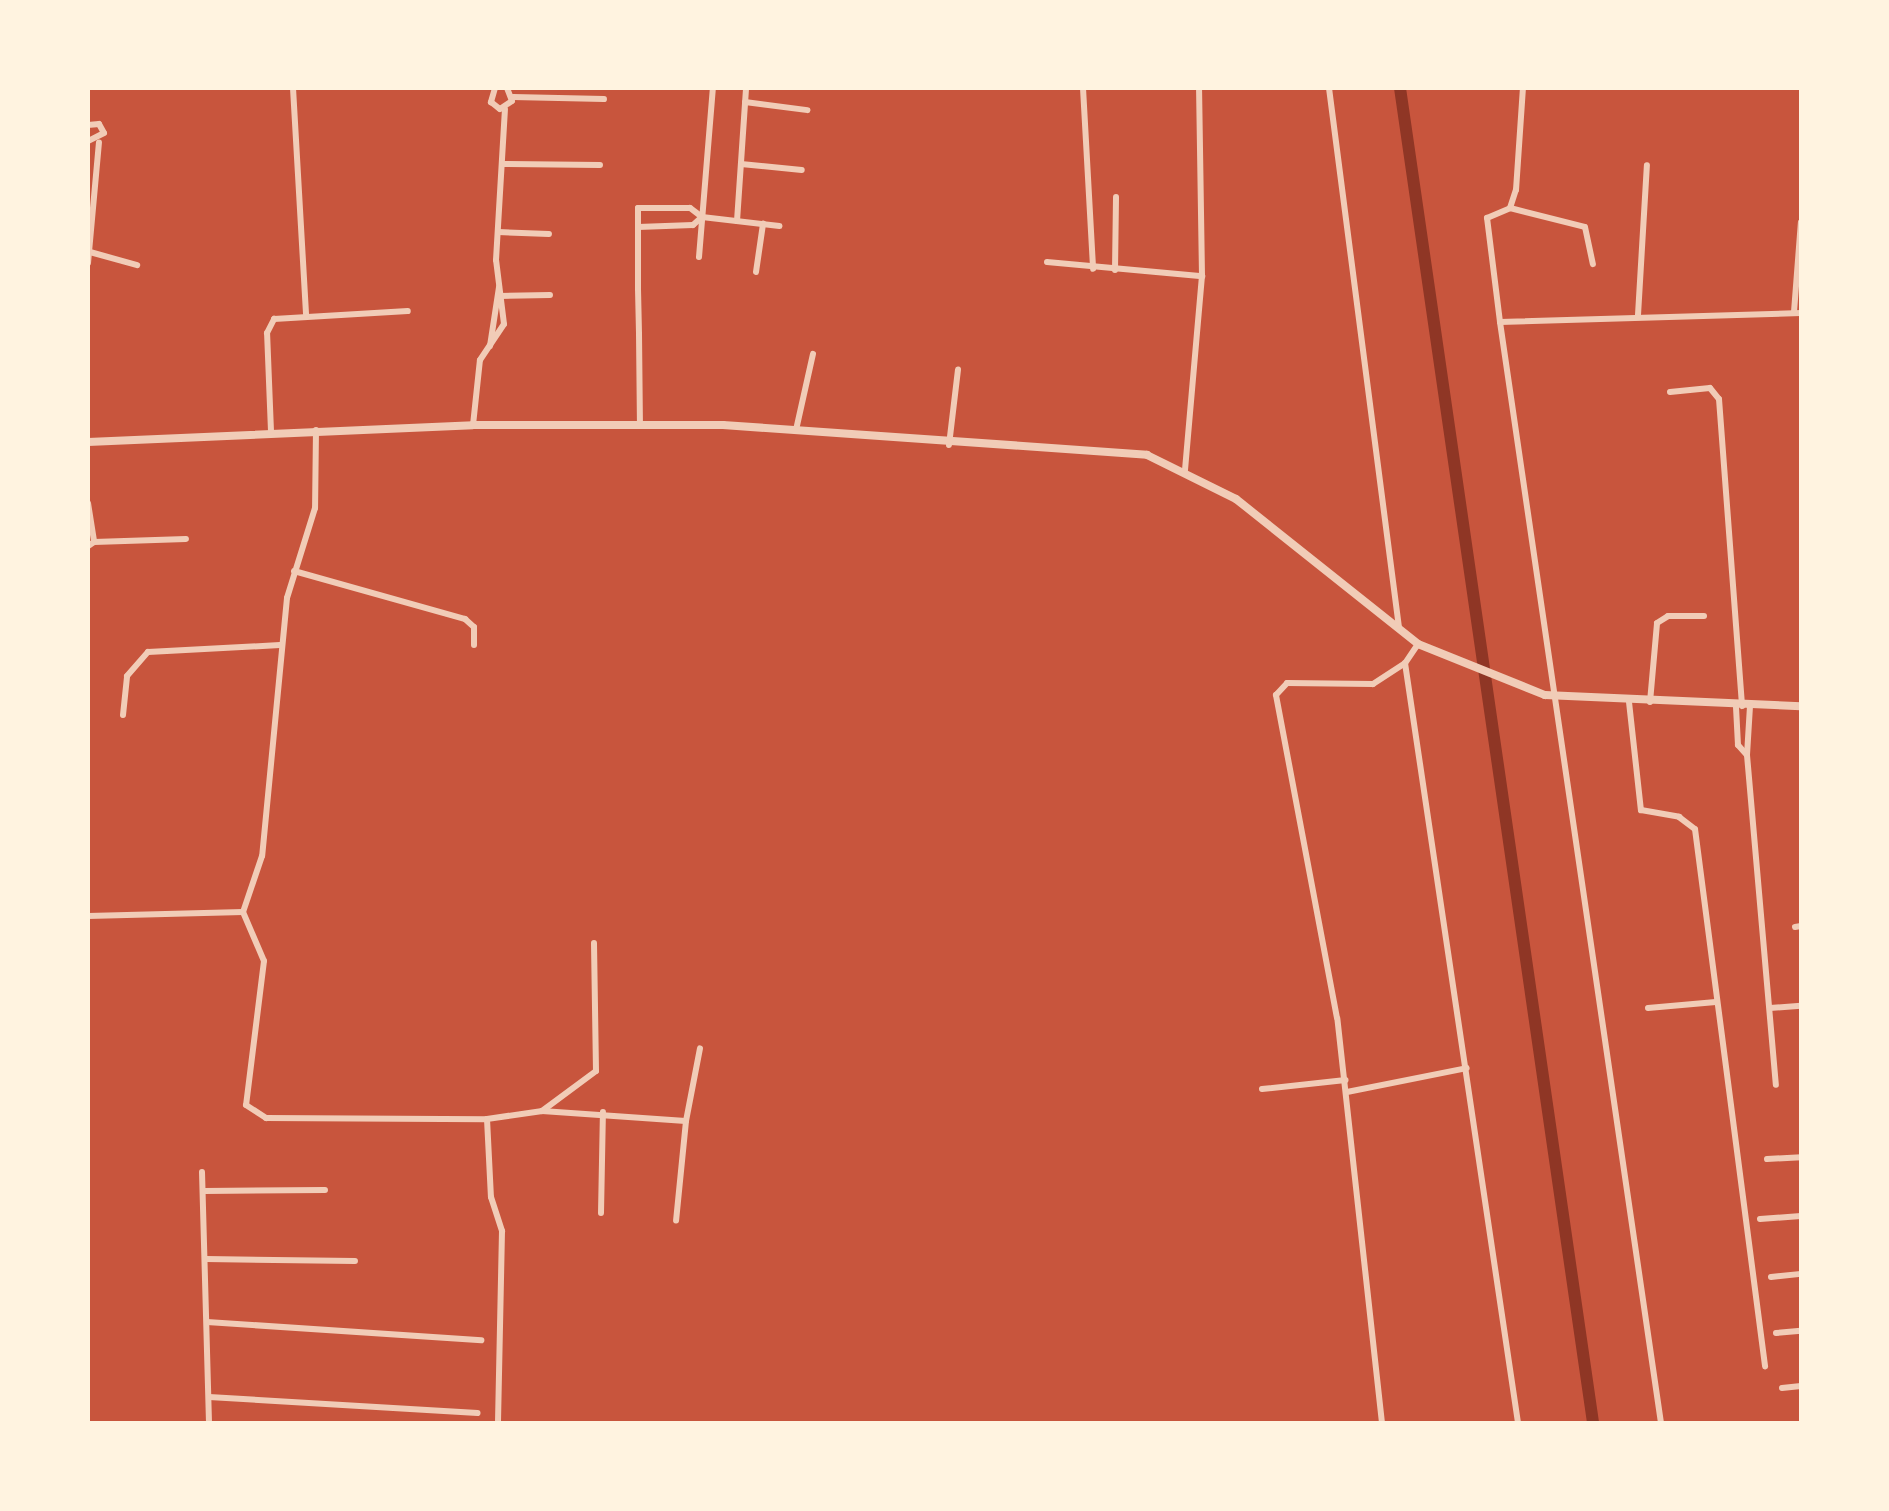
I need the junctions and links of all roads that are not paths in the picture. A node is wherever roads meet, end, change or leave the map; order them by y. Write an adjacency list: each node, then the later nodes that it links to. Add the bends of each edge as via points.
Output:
1 (293, 88): 47 (street)
2 (495, 88): 13 (street, via 491,102)
3 (507, 88): 10 (street)
4 (713, 88): 25 (street)
5 (746, 88): 12 (street)
6 (1083, 88): 39 (street)
7 (1199, 88): 42 (street)
8 (1329, 88): 67 (street)
9 (1523, 88): 24 (street)
10 (513, 97): 11 (street); 13 (street)
11 (604, 99)
12 (745, 102): 14 (street); 19 (street)
13 (505, 109): 18 (street)
14 (807, 110)
15 (89, 122): 17 (street, via 104,131)
16 (88, 141): 17 (street)
17 (99, 142): 33 (street)
18 (503, 164): 20 (street); 31 (street)
19 (741, 164): 22 (street); 26 (street)
20 (600, 165)
21 (1647, 165): 48 (street)
22 (802, 170)
23 (1116, 197): 40 (street)
24 (1510, 208): 37 (street, via 1585,227); 49 (street, via 1487,218)
25 (702, 217): 26 (street); 30 (street, via 693,225); 30 (street, via 690,208 638,208); 34 (street)
26 (737, 221): 28 (street)
27 (1801, 222): 46 (street)
28 (763, 224): 29 (street); 41 (street)
29 (779, 226)
30 (638, 227): 55 (street)
31 (498, 232): 32 (street); 44 (street)
32 (549, 234)
33 (90, 252): 36 (street); 38 (street)
34 (699, 257)
35 (1047, 262): 39 (street)
36 (88, 263)
37 (1593, 264)
38 (137, 265)
39 (1093, 269): 40 (street)
40 (1115, 270): 42 (street)
41 (756, 272)
42 (1202, 276): 61 (street)
43 (550, 295): 44 (street)
44 (499, 296): 50 (street); 50 (street, via 504,324)
45 (408, 311): 47 (street)
46 (1797, 313): 48 (street)
47 (306, 315): 58 (street, via 269,325)
48 (1638, 315): 49 (street)
49 (1500, 322): 72 (street)
50 (490, 346): 54 (street, via 478,370)
51 (813, 354): 57 (street)
52 (958, 370): 60 (street)
53 (1670, 392): 75 (street, via 1710,388 1719,399)
54 (473, 425): 55 (street); 56 (street)
55 (640, 425): 57 (street)
56 (316, 430): 58 (street); 65 (street, via 315,508)
57 (796, 430): 60 (street)
58 (271, 431): 59 (street)
59 (88, 442)
60 (949, 445): 61 (street, via 1147,455)
61 (1185, 470): 67 (street, via 1236,499)
62 (88, 503): 64 (street)
63 (186, 539): 64 (street)
64 (91, 544)
65 (294, 571): 69 (street); 70 (street, via 465,619 474,627)
66 (1704, 616): 74 (street, via 1668,616 1657,623)
67 (1399, 632): 68 (street)
68 (1418, 644): 71 (street); 72 (street)
69 (280, 645): 77 (street, via 148,652 127,676); 79 (street, via 262,856)
70 (474, 645)
71 (1405, 663): 87 (street); 88 (street, via 1373,684 1287,683 1277,690)
72 (1549, 696): 73 (street); 122 (street)
73 (1629, 702): 74 (street); 82 (street, via 1641,810 1689,821 1695,829)
74 (1650, 702): 75 (street)
75 (1743, 706): 76 (street); 78 (street); 78 (street, via 1738,745)
76 (1801, 706)
77 (123, 715)
78 (1747, 755): 85 (street)
79 (243, 912): 80 (street); 94 (street, via 264,961 251,1114)
80 (88, 916)
81 (594, 943): 92 (street, via 596,1071)
82 (1716, 1002): 84 (street); 113 (street)
83 (1801, 1006): 85 (street)
84 (1648, 1008)
85 (1770, 1008): 89 (street)
86 (700, 1048): 95 (street)
87 (1467, 1068): 91 (street); 121 (street)
88 (1346, 1080): 90 (street); 91 (street)
89 (1776, 1085)
90 (1262, 1089)
91 (1347, 1092): 120 (street)
92 (542, 1111): 93 (street); 94 (street)
93 (603, 1112): 95 (street); 101 (street)
94 (487, 1119): 119 (street, via 491,1197 502,1231)
95 (686, 1121): 104 (street)
96 (1801, 1157): 97 (street)
97 (1767, 1159)
98 (202, 1172): 100 (street)
99 (325, 1190): 100 (street)
100 (204, 1191): 105 (street)
101 (601, 1213)
102 (1801, 1216): 103 (street)
103 (1760, 1219)
104 (676, 1221)
105 (206, 1259): 106 (street); 109 (street)
106 (355, 1261)
107 (1801, 1274): 108 (street)
108 (1771, 1277)
109 (207, 1322): 112 (street); 116 (street)
110 (1801, 1331): 111 (street)
111 (1776, 1333)
112 (481, 1340)
113 (1765, 1366)
114 (1801, 1386): 115 (street)
115 (1782, 1388)
116 (209, 1397): 117 (street); 118 (street)
117 (478, 1413)
118 (209, 1423)
119 (498, 1423)
120 (1382, 1423)
121 (1518, 1423)
122 (1661, 1423)

